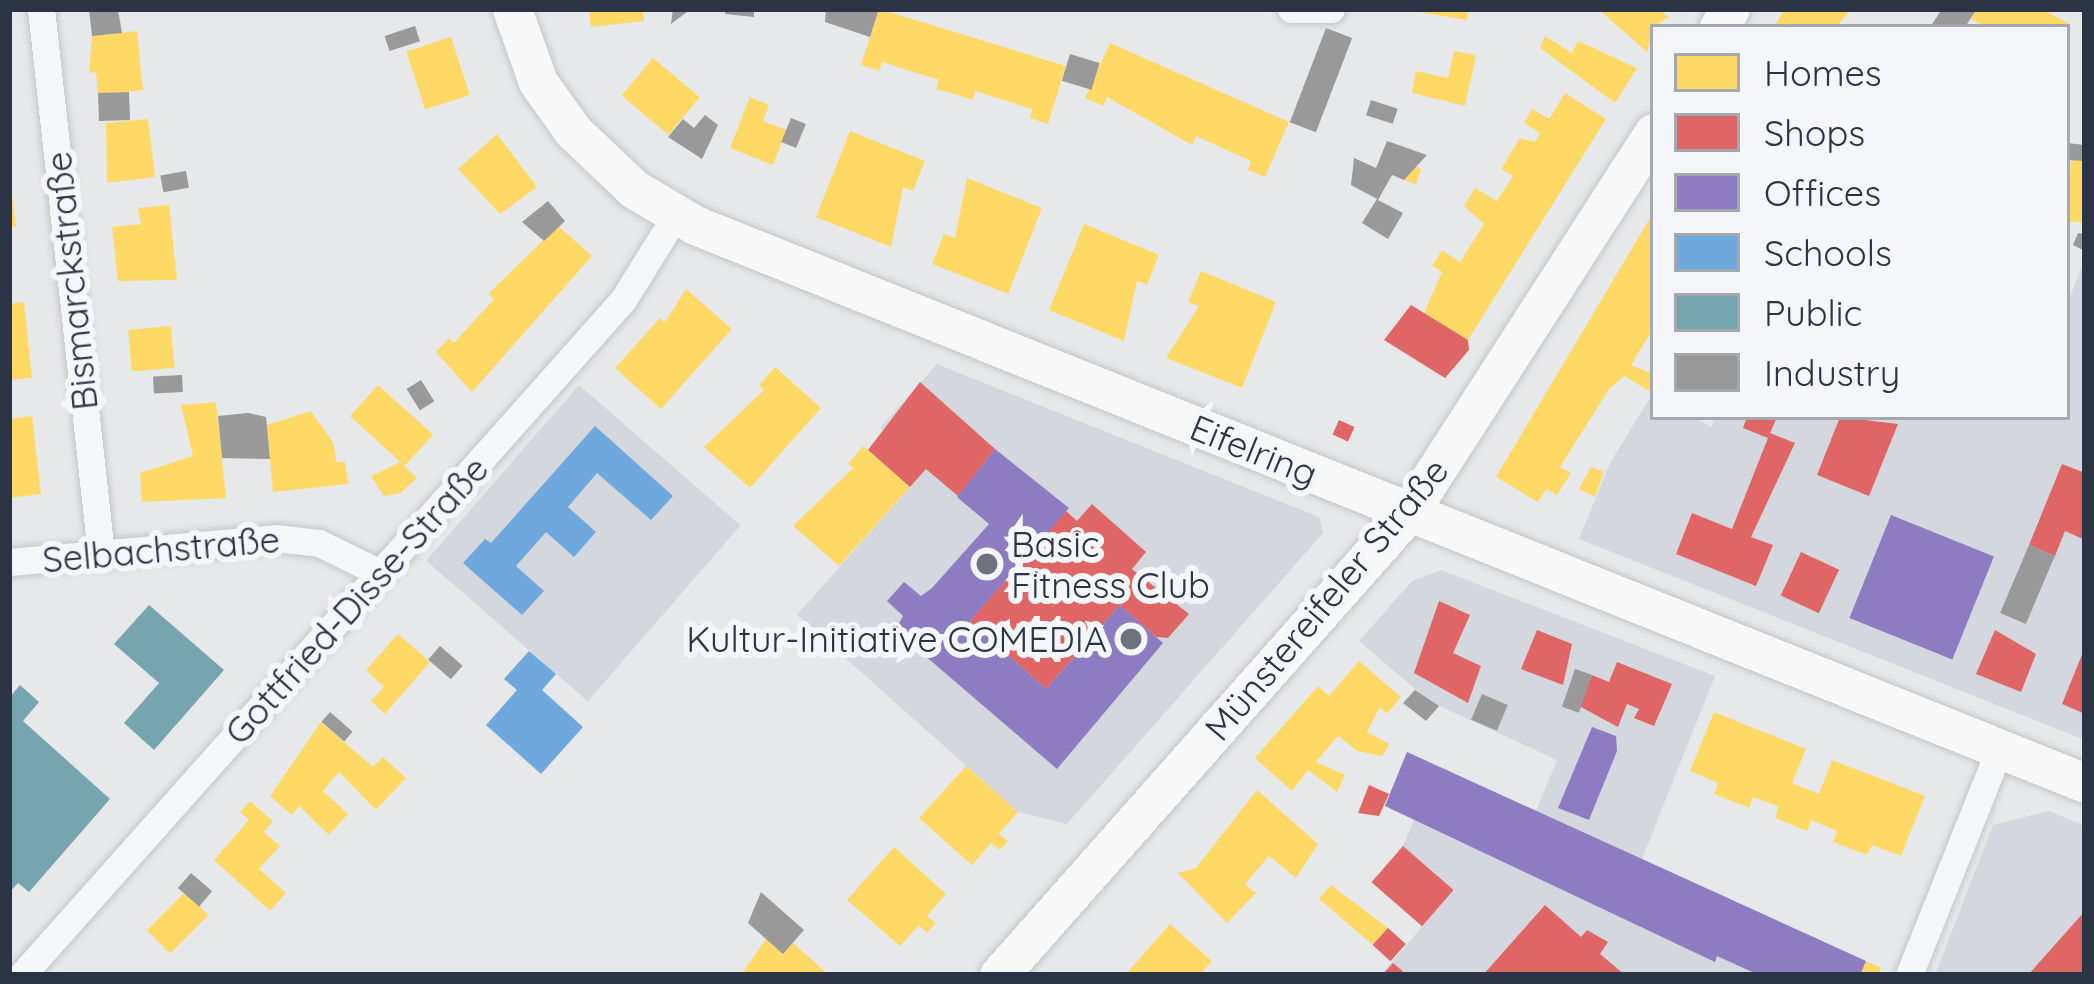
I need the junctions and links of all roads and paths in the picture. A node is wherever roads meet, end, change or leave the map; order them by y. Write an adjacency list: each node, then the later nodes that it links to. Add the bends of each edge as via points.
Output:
1 (40, 9): 8 (street, Bismarckstraße)
2 (512, 9): 6 (main road, Eifelring, via 538,82 564,121 615,174)
3 (1291, 9): 4 (street)
4 (1331, 9)
5 (1650, 138): 7 (main road, Münstereifeler Straße)
6 (676, 214): 7 (main road, Eifelring); 10 (street, Gottfried-Disse-Straße, via 623,300)
7 (1409, 512): 11 (main road, Eifelring); 14 (main road, Münstereifeler Straße)
8 (101, 553): 9 (street, Selbachstraße); 10 (street, Selbachstraße, via 301,538)
9 (9, 562)
10 (378, 572): 13 (street, Gottfried-Disse-Straße)
11 (1999, 750): 12 (main road, Eifelring); 15 (street)
12 (2085, 783)
13 (22, 975)
14 (999, 975)
15 (1909, 975)

